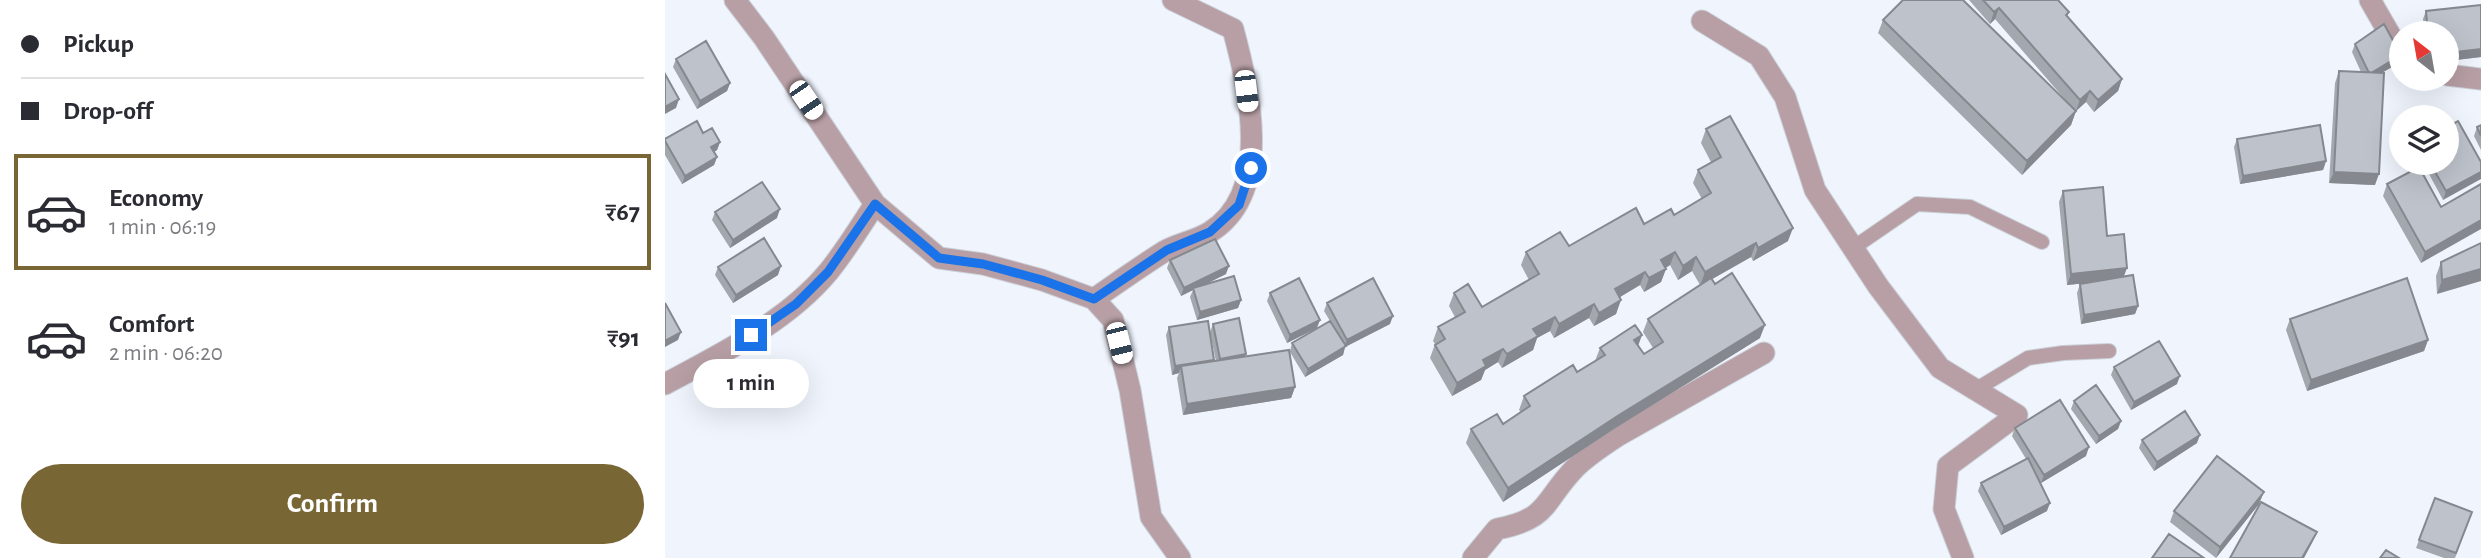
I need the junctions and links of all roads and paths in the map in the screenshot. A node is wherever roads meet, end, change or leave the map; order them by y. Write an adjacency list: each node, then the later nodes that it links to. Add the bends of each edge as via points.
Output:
1 (735, 0): 8 (street)
2 (1173, 0): 11 (street, via 1233,29 1243,66 1251,168 1239,205 1210,232 1167,250)
3 (2370, 0): 5 (street)
4 (1702, 20): 10 (street, via 1759,56 1785,97 1815,190)
5 (2389, 33)
6 (2459, 76): 7 (street)
7 (2481, 79)
8 (875, 204): 11 (street, via 939,258 983,264); 14 (street, via 828,272 796,304 729,350)
9 (2042, 242): 10 (lane, via 1970,207 1917,204)
10 (1853, 248): 15 (street, via 1940,368)
11 (1094, 299): 16 (street, via 1113,320 1151,517)
12 (2109, 351): 15 (lane, via 2028,358)
13 (1764, 353): 17 (street, via 1598,449 1575,468 1538,514 1497,529)
14 (665, 384)
15 (1975, 390): 18 (street, via 2017,415 1948,466 1944,509)
16 (1180, 558)
17 (1473, 558)
18 (1963, 558)

